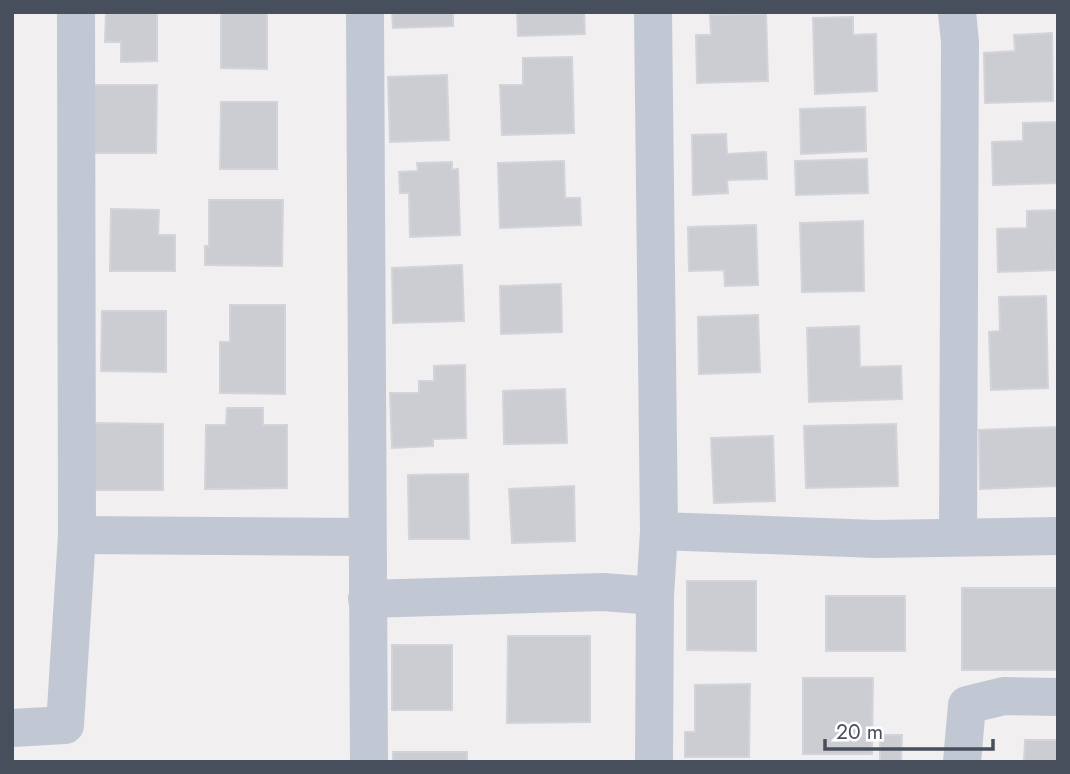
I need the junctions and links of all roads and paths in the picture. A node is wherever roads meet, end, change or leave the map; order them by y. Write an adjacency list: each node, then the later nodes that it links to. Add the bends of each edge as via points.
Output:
1 (76, 12): 6 (street)
2 (365, 12): 8 (street)
3 (653, 12): 5 (street)
4 (957, 12): 9 (street)
5 (659, 531): 9 (street, via 876,539); 10 (street)
6 (77, 535): 8 (street); 13 (street, via 65,725)
7 (1058, 536): 9 (street)
8 (365, 537): 11 (street)
9 (958, 537)
10 (655, 596): 11 (street, via 603,592); 15 (street)
11 (367, 599): 14 (street)
12 (1058, 697): 16 (street, via 1004,696 967,705)
13 (12, 728)
14 (369, 762)
15 (654, 762)
16 (962, 762)

